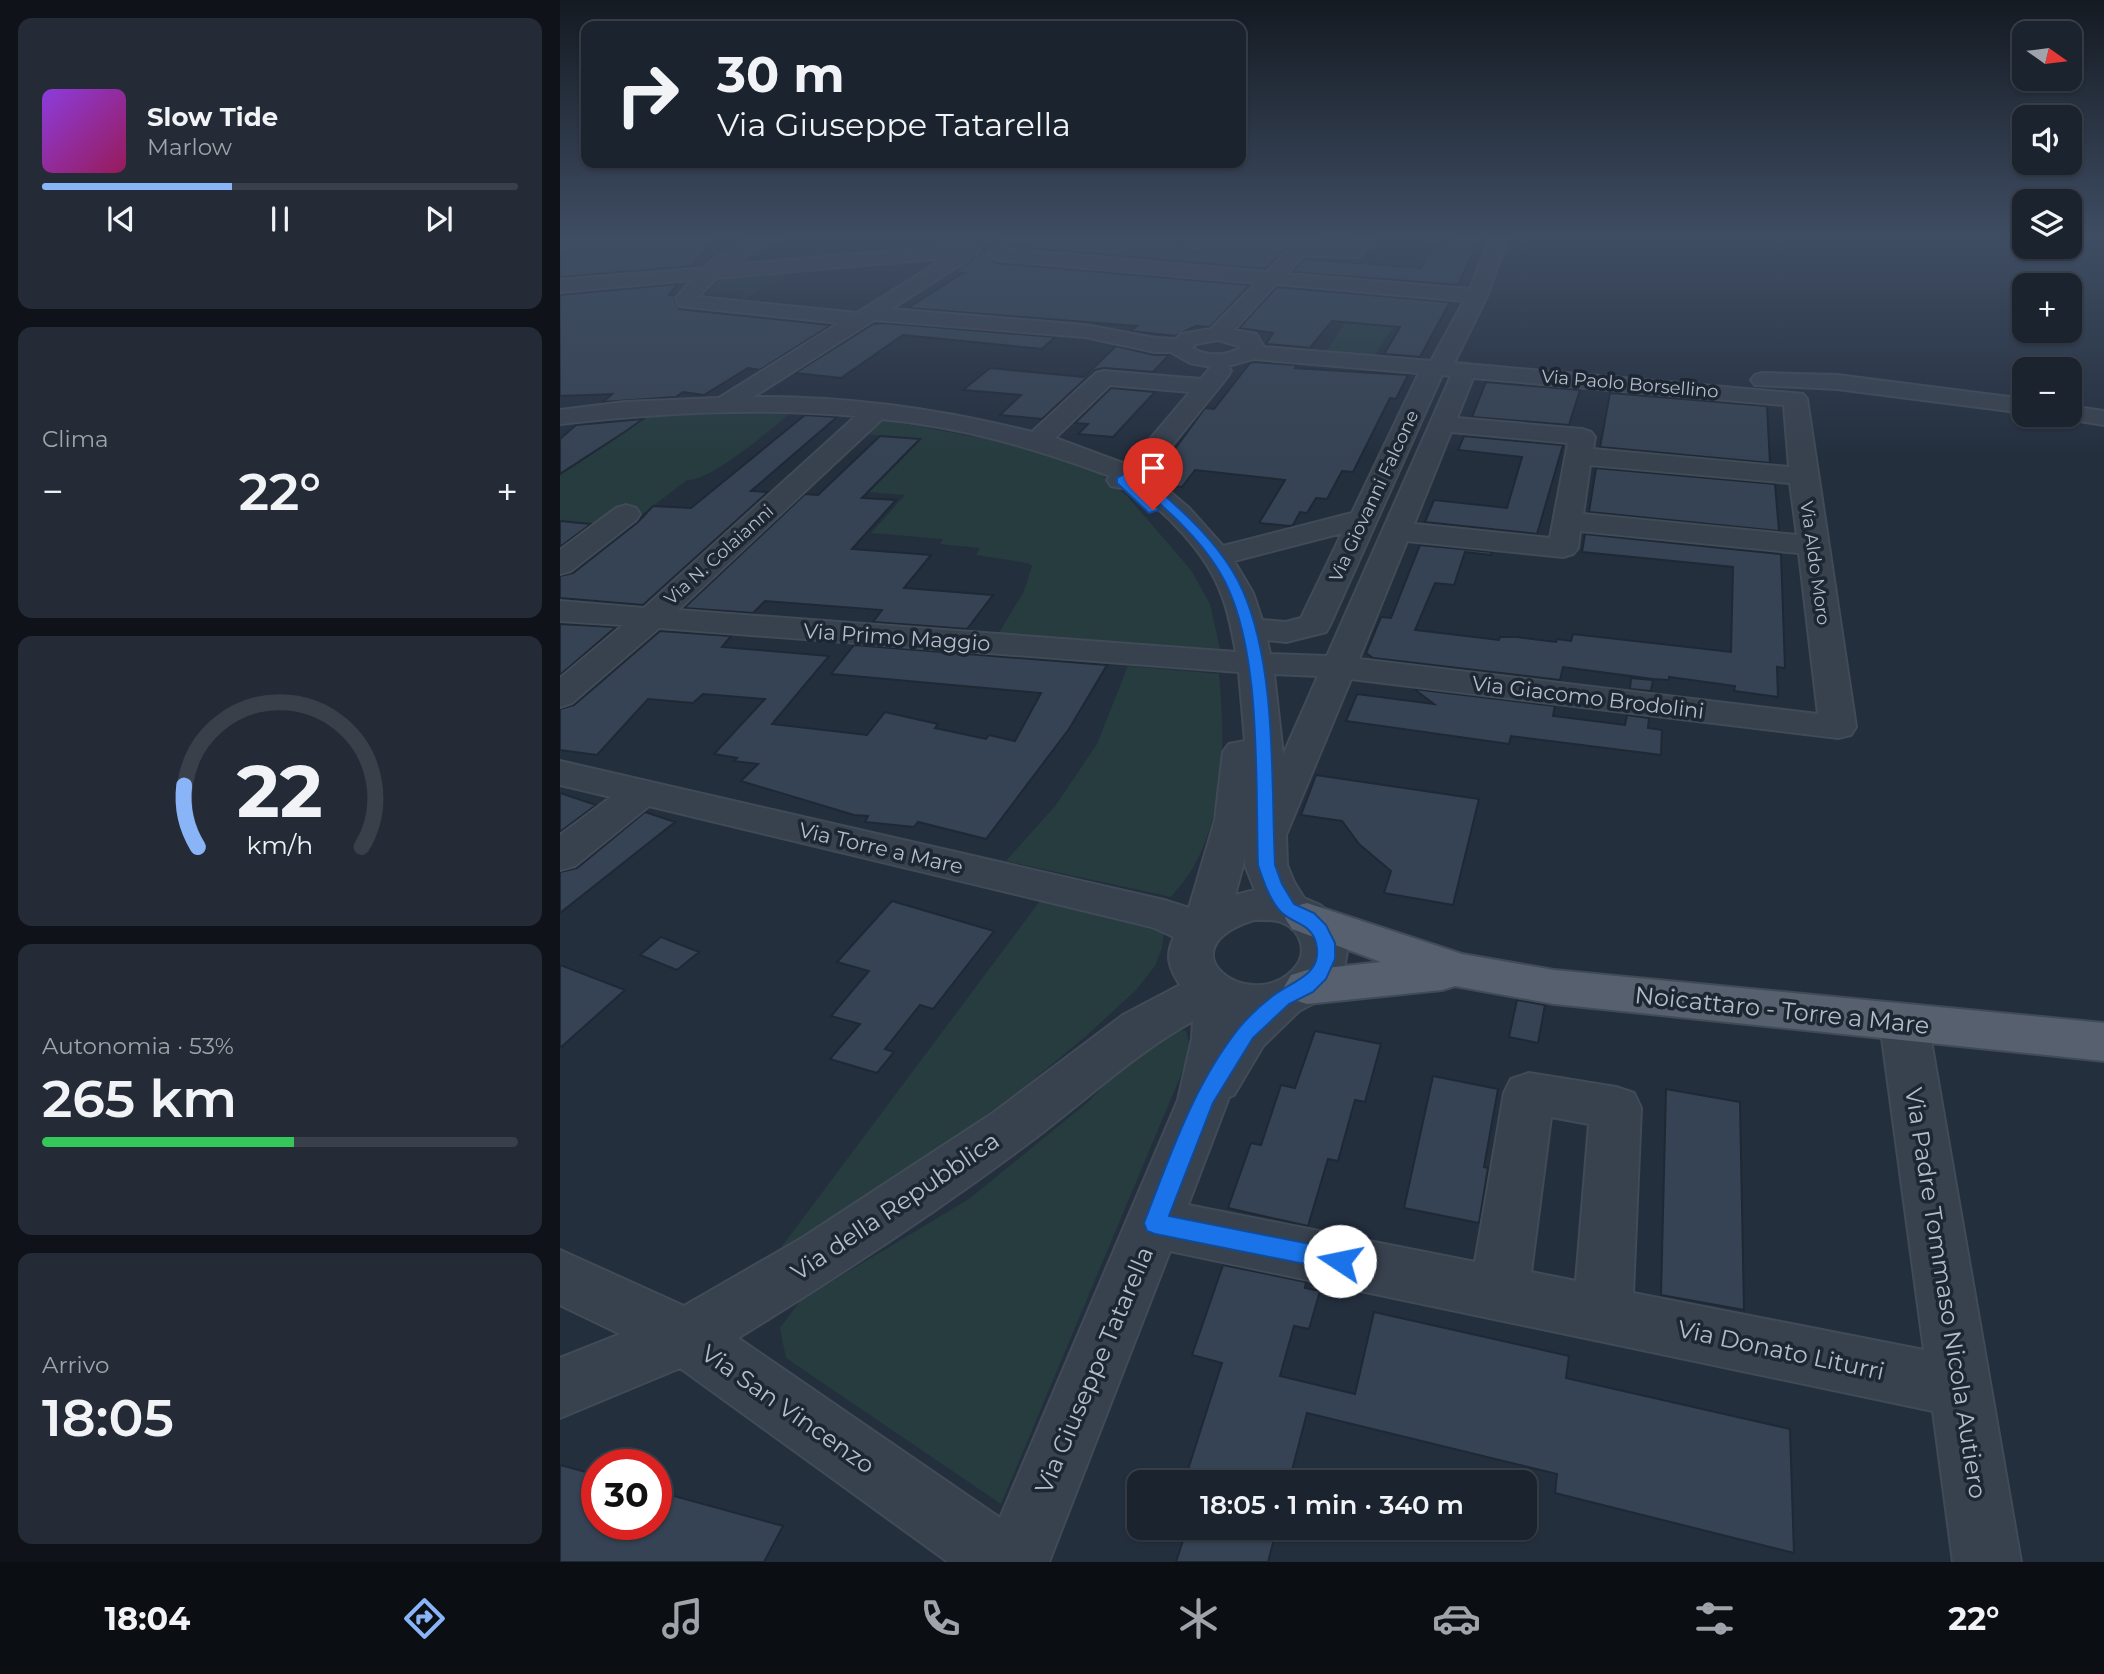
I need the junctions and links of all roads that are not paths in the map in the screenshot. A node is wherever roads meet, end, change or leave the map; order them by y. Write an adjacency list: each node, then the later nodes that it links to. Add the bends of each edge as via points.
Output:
1 (786, 310): 5 (street)
2 (874, 310): 5 (street)
3 (1241, 310): 6 (street)
4 (1471, 310): 10 (street, Via Giovanni Falcone)
5 (864, 316): 7 (street, via 1085,331); 14 (street)
6 (1218, 334): 7 (street, via 1189,339); 8 (street, via 1248,339 1254,348)
7 (1181, 346): 9 (street, via 1192,357)
8 (1250, 352): 9 (street); 10 (street, Via Paolo Borsellino)
9 (1226, 359): 12 (street)
10 (1446, 368): 11 (street, Via Paolo Borsellino); 20 (street); 26 (street, Via Giovanni Falcone)
11 (1574, 380): 13 (street, Via Paolo Borsellino); 15 (street, via 1588,375 1837,382)
12 (1206, 386): 21 (street, via 1104,378); 23 (street)
13 (1795, 399): 24 (street, Via Aldo Moro)
14 (726, 404): 16 (street); 18 (street)
15 (2012, 404)
16 (875, 412): 21 (street); 33 (street, Via N. Colaianni)
17 (2082, 415): 19 (street)
18 (560, 416)
19 (2104, 418)
20 (1441, 424): 22 (street, via 1582,437); 28 (street)
21 (1038, 440): 23 (street)
22 (1579, 456): 24 (street); 27 (street)
23 (1119, 473): 30 (street, via 1173,509); 36 (street, via 1199,562 1226,624)
24 (1803, 476): 29 (street, Via Aldo Moro)
25 (626, 514): 31 (street)
26 (1363, 521): 30 (street); 34 (street, Via Giovanni Falcone)
27 (1569, 521): 28 (street, via 1563,548); 29 (street)
28 (1395, 531): 35 (street)
29 (1813, 546): 39 (street, Via Aldo Moro)
30 (1215, 557): 36 (street, via 1237,592)
31 (560, 565)
32 (560, 611): 33 (street, Via Primo Maggio)
33 (650, 618): 36 (street, Via Primo Maggio); 38 (street, Via N. Colaianni)
34 (1315, 622): 35 (street); 36 (street, via 1286,632); 36 (street, Via Giovanni Falcone, via 1310,644)
35 (1356, 624): 37 (street)
36 (1254, 654): 37 (street, Via Giacomo Brodolini); 42 (street); 45 (street, via 1235,820)
37 (1338, 667): 39 (street, Via Giacomo Brodolini); 42 (street)
38 (560, 696)
39 (1838, 727)
40 (560, 773): 41 (street, Via Torre a Mare)
41 (644, 791): 43 (street); 45 (street, Via Torre a Mare, via 1164,915)
42 (1266, 841): 44 (street, via 1266,865 1273,884)
43 (560, 856)
44 (1298, 913): 45 (street, via 1262,905 1235,908); 46 (main road, Noicattaro - Torre a Mare); 48 (street, via 1319,930 1326,943 1326,959 1319,974)
45 (1200, 929): 47 (street, via 1191,947 1192,970)
46 (1462, 971): 48 (main road, Noicattaro - Torre a Mare); 49 (main road, Noicattaro - Torre a Mare, via 1554,986)
47 (1214, 993): 48 (street, via 1259,1003); 51 (street, Via Giuseppe Tatarella, via 1216,1039); 56 (street, Via della Repubblica, via 1140,1028 930,1186)
48 (1294, 993): 51 (street, Via Giuseppe Tatarella, via 1246,1032)
49 (1905, 1023): 50 (main road, Noicattaro - Torre a Mare); 57 (street, Via Padre Tommaso Nicola Autiero)
50 (2104, 1042)
51 (1203, 1100): 52 (street, Via Giuseppe Tatarella)
52 (1155, 1223): 54 (street, Via Donato Liturri); 60 (street, Via Giuseppe Tatarella)
53 (560, 1276): 56 (street, Via San Vincenzo)
54 (1499, 1293): 55 (street, Via Donato Liturri); 55 (street, via 1529,1093 1616,1108)
55 (1603, 1314): 57 (street, Via Donato Liturri)
56 (686, 1337): 58 (street, Via della Repubblica); 59 (street, Via San Vincenzo)
57 (1960, 1387): 61 (street, Via Padre Tommaso Nicola Autiero)
58 (560, 1388)
59 (1005, 1562)
60 (1015, 1562)
61 (1987, 1562)

